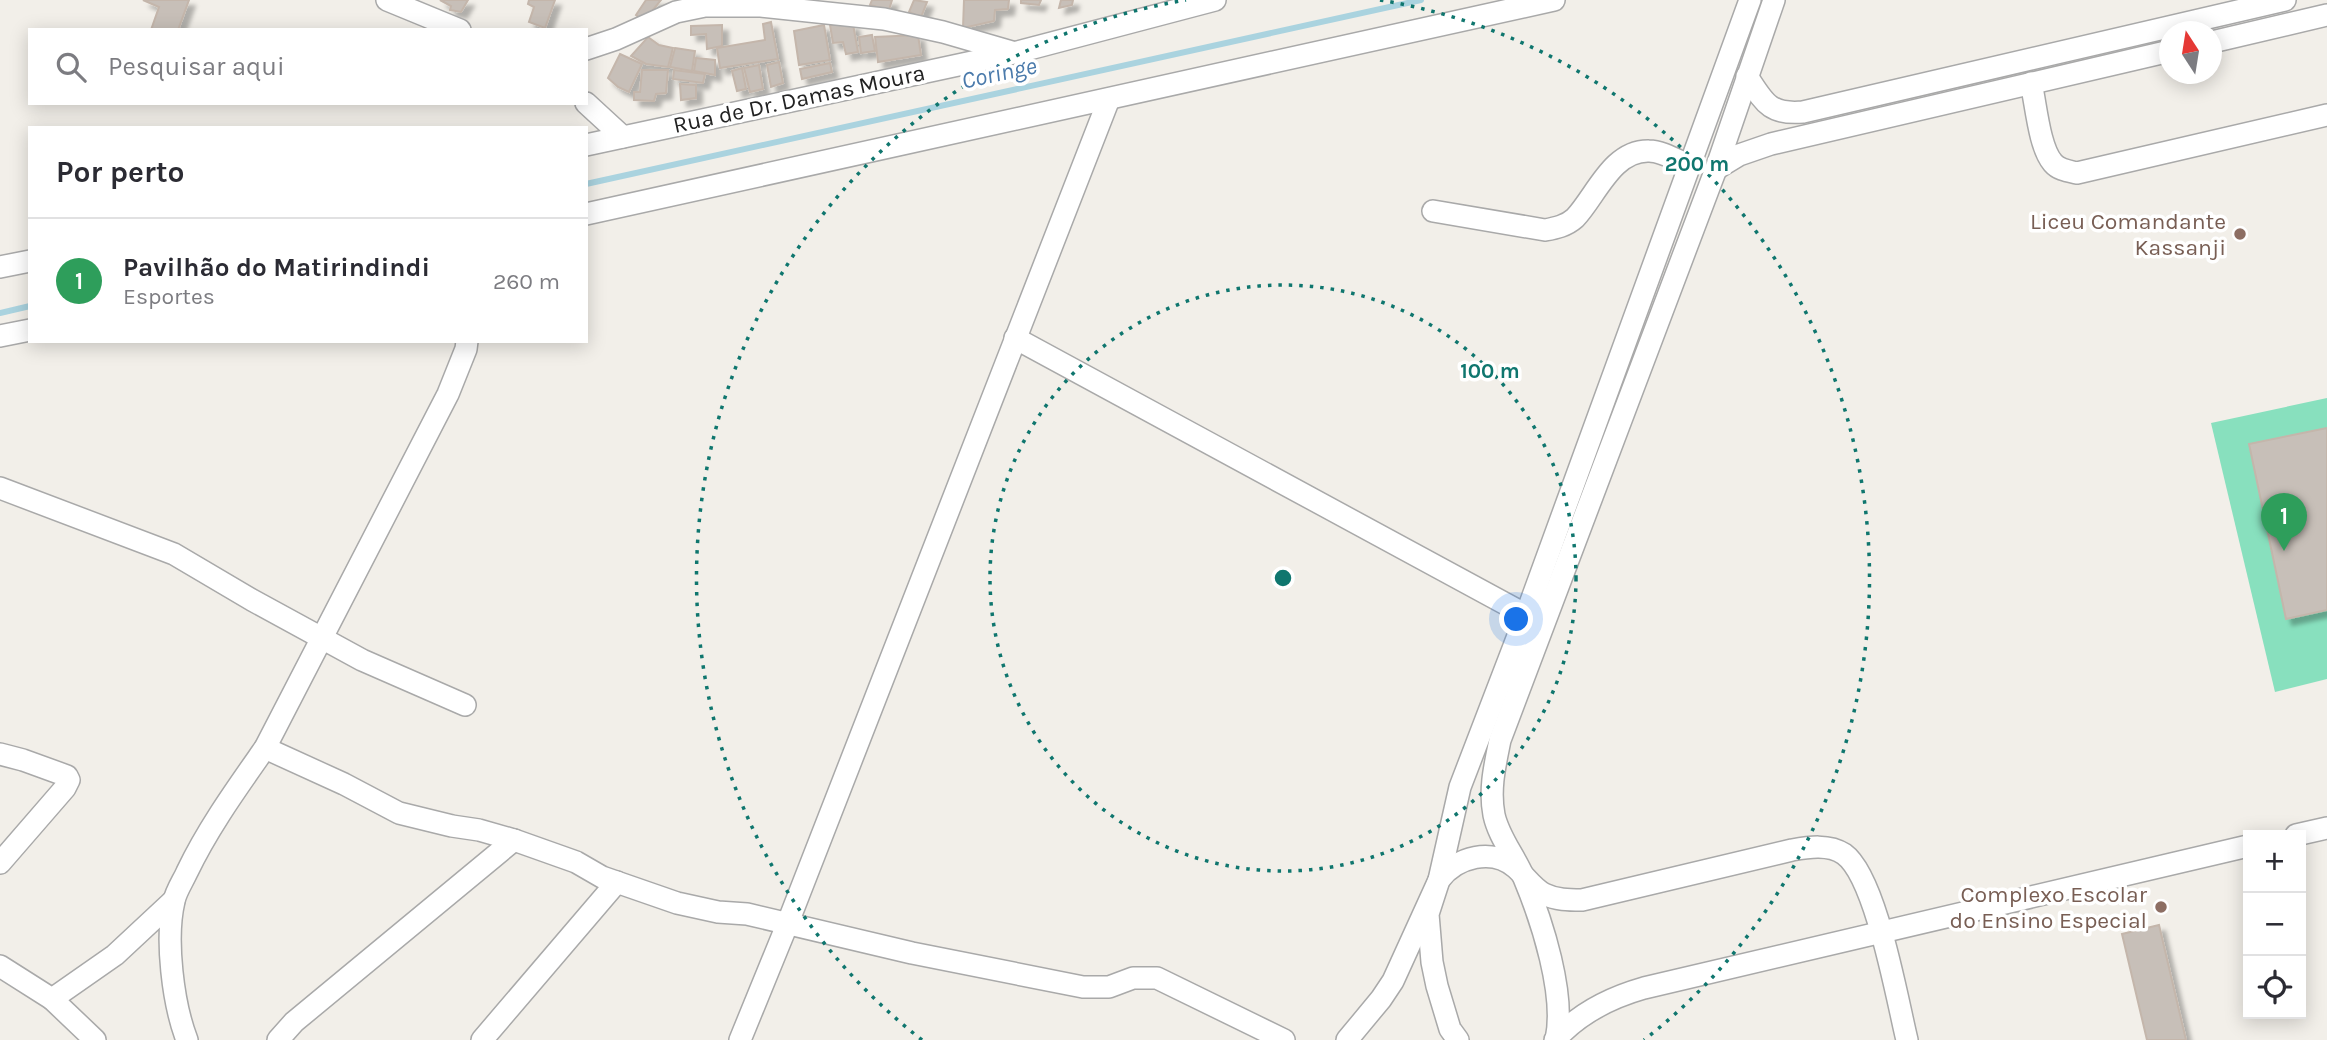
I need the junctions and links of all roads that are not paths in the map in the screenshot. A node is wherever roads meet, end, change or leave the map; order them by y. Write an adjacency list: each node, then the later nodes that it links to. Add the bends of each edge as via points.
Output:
1 (387, 0): 11 (street)
2 (1142, 0): 10 (street)
3 (1215, 0): 10 (street, Rua de Dr. Damas Moura)
4 (1554, 0): 18 (street)
5 (1750, 0): 23 (street)
6 (1774, 0): 16 (street)
7 (2285, 0): 16 (street, via 1802,112 1774,110)
8 (762, 3): 13 (street, via 676,12); 14 (street, via 884,19)
9 (2327, 15): 12 (street)
10 (1132, 20): 14 (street, Rua de Dr. Damas Moura)
11 (455, 28)
12 (2222, 39)
13 (588, 48)
14 (1014, 53): 21 (street, Rua de Dr. Damas Moura)
15 (2159, 53): 17 (street)
16 (1747, 76): 24 (street)
17 (2031, 83): 20 (street, via 2046,153 2063,170 2077,173); 24 (street, via 1771,144)
18 (1109, 99): 26 (street); 31 (street)
19 (588, 105): 21 (street)
20 (2327, 115)
21 (623, 137): 22 (street, Rua de Dr. Damas Moura)
22 (588, 145)
23 (1690, 166): 25 (street, via 1651,150 1625,158 1563,227 1545,230); 34 (street)
24 (1716, 169): 44 (street, via 1500,740 1492,774 1494,816)
25 (1433, 211)
26 (588, 214)
27 (28, 261): 28 (street)
28 (0, 267)
29 (28, 330): 30 (street)
30 (0, 336)
31 (1015, 338): 34 (street); 48 (street)
32 (467, 343): 35 (street, via 448,394)
33 (0, 488): 35 (street, via 174,554)
34 (1526, 615): 45 (street, via 1460,787)
35 (322, 638): 36 (street); 37 (street)
36 (465, 705)
37 (265, 748): 41 (street, via 399,813); 47 (street, via 196,853)
38 (0, 754): 43 (street, via 69,780)
39 (2327, 828): 40 (street)
40 (2306, 833)
41 (514, 840): 46 (street); 55 (street)
42 (2243, 847): 49 (street)
43 (0, 863)
44 (1523, 876): 45 (street, via 1506,861 1484,856 1456,864); 49 (street, via 1543,894 1582,900 1792,850 1828,848 1855,864); 52 (street, via 1553,972 1559,1016)
45 (1439, 880): 59 (street, via 1393,981); 60 (street, via 1428,914 1432,962 1445,1014)
46 (617, 882): 48 (street, via 677,903); 56 (street)
47 (174, 900): 51 (street, via 115,955); 54 (street, via 173,981)
48 (787, 925): 57 (street); 58 (street, via 1083,987 1157,978)
49 (1881, 932): 52 (street, via 1624,994 1587,1011); 61 (street)
50 (0, 967): 51 (street)
51 (52, 999): 53 (street)
52 (1556, 1039)
53 (95, 1040)
54 (187, 1040)
55 (278, 1040)
56 (482, 1040)
57 (740, 1040)
58 (1284, 1040)
59 (1347, 1040)
60 (1458, 1040)
61 (1907, 1040)

